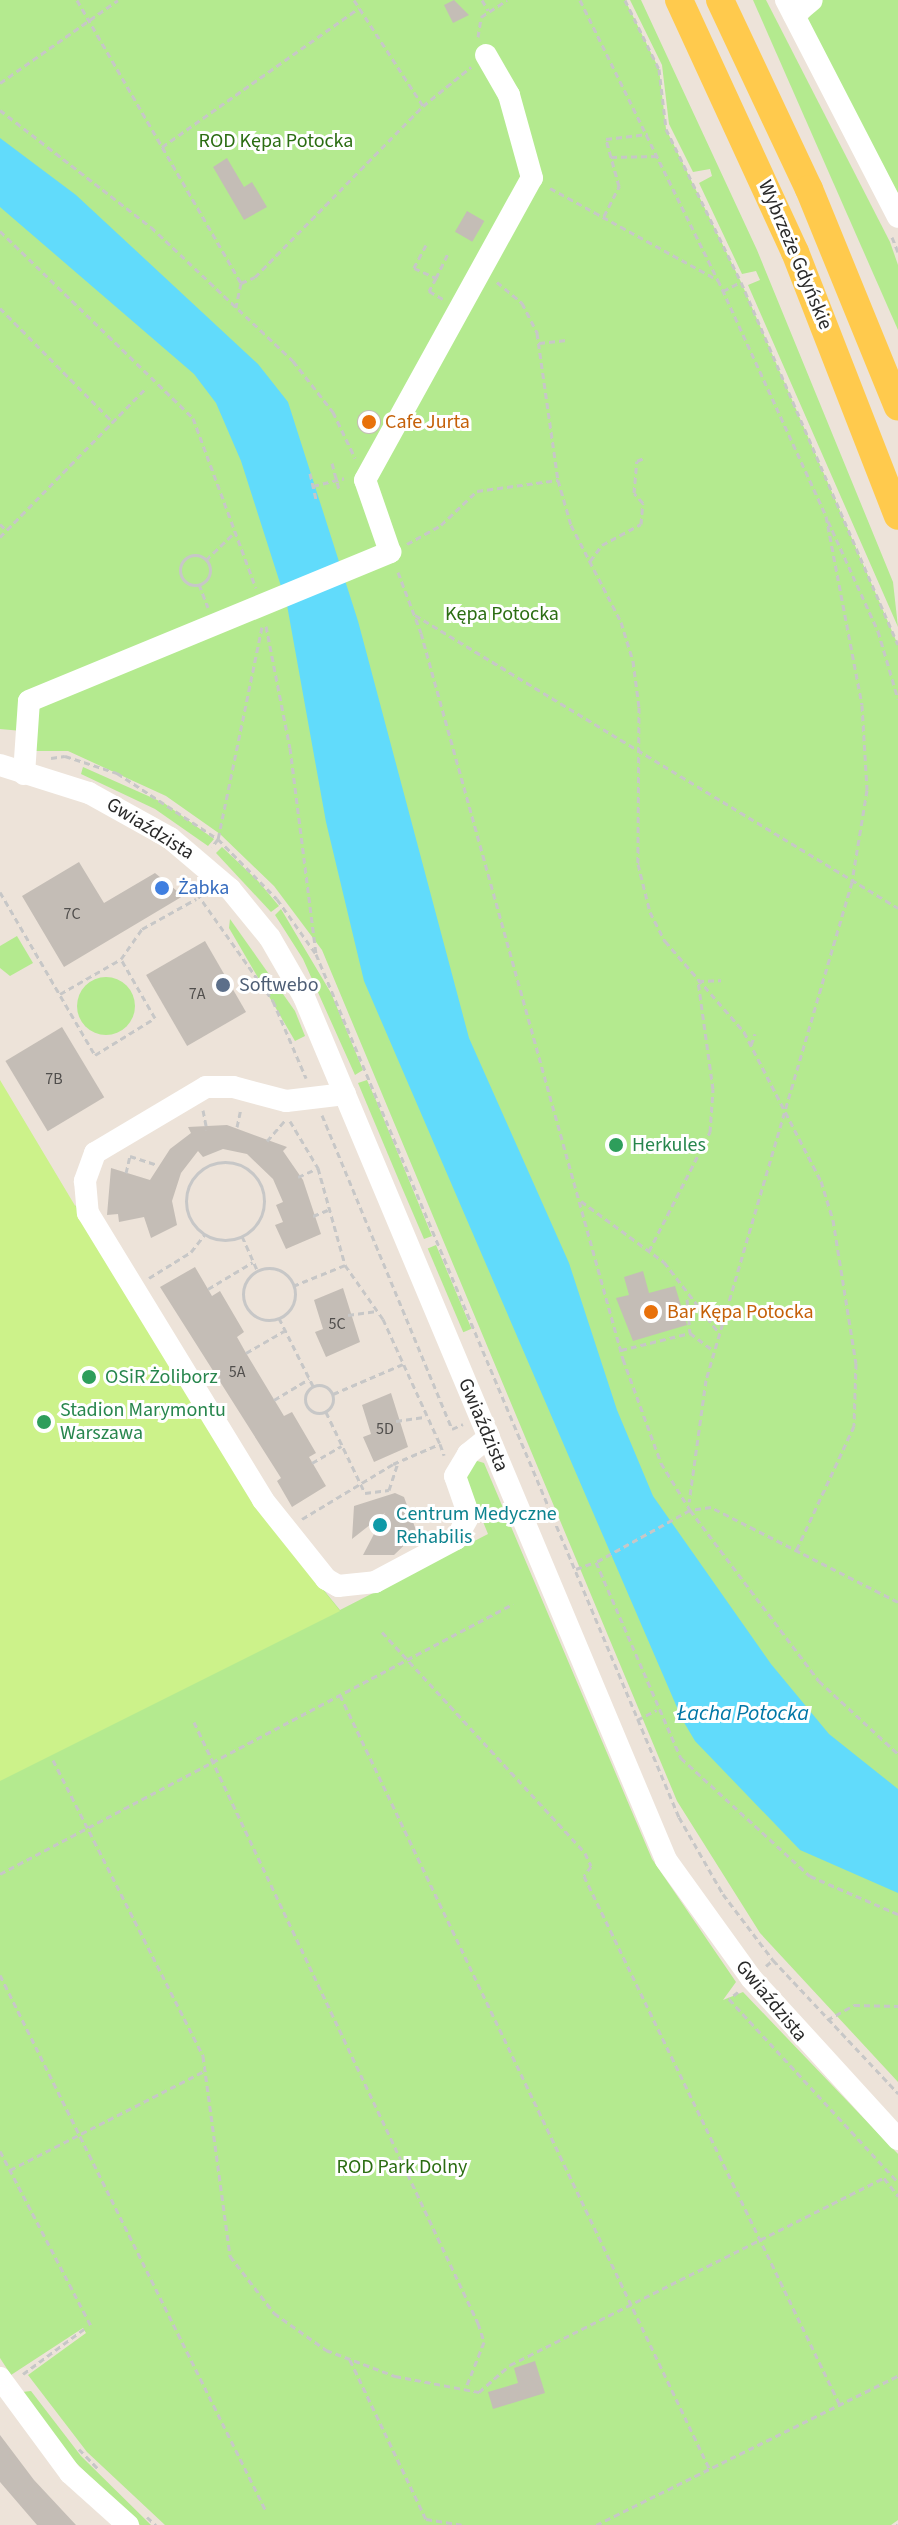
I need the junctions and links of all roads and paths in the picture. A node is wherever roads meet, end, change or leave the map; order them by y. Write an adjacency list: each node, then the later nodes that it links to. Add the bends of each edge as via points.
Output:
1 (77, 0): 14 (path)
2 (118, 0): 14 (path)
3 (354, 0): 11 (path)
4 (482, 0): 13 (path)
5 (507, 0): 13 (path)
6 (580, 0): 19 (path)
7 (625, 0): 32 (path, via 659,69 666,129)
8 (679, 0): 53 (main road, Wybrzeże Gdyńskie, via 795,252)
9 (720, 0): 41 (main road, Wybrzeże Gdyńskie, via 809,189)
10 (812, 0): 12 (street)
11 (359, 8): 17 (path); 20 (path)
12 (790, 8): 25 (street)
13 (488, 10): 15 (path, via 477,35)
14 (89, 21): 16 (path); 20 (path)
15 (486, 55): 17 (path); 23 (street, via 509,95)
16 (0, 83)
17 (423, 106): 33 (path, via 255,277)
18 (0, 110): 35 (path, via 151,227)
19 (648, 134): 21 (path); 22 (path, via 606,139)
20 (162, 147): 33 (path)
21 (659, 156): 22 (path); 31 (path)
22 (608, 157): 24 (path, via 619,186)
23 (532, 178): 24 (path); 29 (street)
24 (604, 216): 31 (path)
25 (898, 217)
26 (0, 231): 56 (path, via 56,279 193,418 207,443)
27 (426, 245): 30 (path, via 414,268)
28 (448, 253): 30 (path)
29 (481, 275): 37 (street); 39 (path, via 522,303)
30 (436, 278): 37 (path, via 429,291)
31 (718, 280): 34 (path)
32 (741, 282): 34 (path); 63 (path)
33 (241, 283): 35 (path)
34 (723, 291): 52 (path)
35 (236, 307): 47 (path, via 315,386)
36 (0, 308): 42 (path)
37 (460, 309): 47 (street)
38 (567, 340): 39 (path)
39 (539, 343): 48 (path)
40 (147, 387): 42 (path)
41 (898, 407)
42 (113, 422): 55 (path)
43 (644, 458): 60 (path, via 637,461 634,493 643,503 641,524 602,545)
44 (332, 463): 46 (path)
45 (310, 473): 49 (path)
46 (336, 480): 49 (path); 50 (path)
47 (365, 480): 58 (street)
48 (558, 480): 58 (path, via 477,491 441,525); 60 (path)
49 (313, 486): 51 (path)
50 (339, 489)
51 (316, 499)
52 (826, 516): 64 (path, via 878,631); 71 (path, via 867,754)
53 (898, 516)
54 (0, 524): 55 (path)
55 (6, 530): 57 (path)
56 (233, 534): 59 (path); 61 (path)
57 (0, 537)
58 (390, 552): 61 (street); 62 (path)
59 (206, 560): 59 (path, via 184,560 182,578 204,582)
60 (590, 561): 65 (path, via 633,661)
61 (271, 601): 66 (street, via 29,701)
62 (415, 615): 65 (path); 96 (path)
63 (898, 645)
64 (898, 699)
65 (637, 750): 71 (path); 78 (path, via 642,888 665,941)
66 (25, 764): 67 (street, Gwiaździsta); 68 (street, Gwiaździsta); 69 (path, via 65,756 117,773); 82 (street, Gwiaździsta, via 131,814 170,838 230,889 270,938 304,997)
67 (0, 765)
68 (0, 773)
69 (218, 839): 75 (path, via 277,899); 75 (path, via 264,616 290,748)
70 (189, 877): 73 (path)
71 (852, 882): 74 (path); 86 (path)
72 (0, 892): 79 (path)
73 (196, 899): 76 (path, via 142,929); 85 (path, via 225,926 273,1001)
74 (898, 908)
75 (316, 954): 123 (path)
76 (121, 959): 79 (path); 79 (path, via 155,1018 95,1055)
77 (721, 980): 78 (path)
78 (698, 981): 81 (path); 101 (path, via 713,1089 710,1132)
79 (59, 994)
80 (755, 1034): 81 (path)
81 (751, 1045): 86 (path)
82 (345, 1094): 85 (street); 127 (street, Gwiaździsta)
83 (243, 1097): 89 (path)
84 (200, 1099): 90 (path)
85 (315, 1099): 127 (path, via 452,1429); 136 (street, via 286,1101 233,1087 206,1087 95,1153 85,1181 98,1235)
86 (785, 1108): 114 (path); 137 (path, via 833,1220 856,1363 854,1426)
87 (279, 1110): 88 (path)
88 (286, 1119): 91 (path); 94 (path, via 301,1132)
89 (237, 1127)
90 (207, 1130)
91 (267, 1141)
92 (130, 1156): 93 (path)
93 (158, 1165)
94 (318, 1168): 95 (path); 97 (path)
95 (298, 1177)
96 (581, 1201): 101 (path); 115 (path)
97 (329, 1210): 98 (path); 103 (path)
98 (313, 1216)
99 (205, 1234): 100 (path); 100 (path, via 187,1211 188,1189 200,1171 228,1162 252,1174 264,1199 260,1217); 105 (path, via 191,1252 142,1282)
100 (242, 1236): 102 (path)
101 (649, 1251): 108 (path, via 677,1276)
102 (253, 1262): 104 (path); 107 (path)
103 (345, 1265): 106 (path); 109 (path)
104 (257, 1271): 106 (path, via 276,1269); 111 (path, via 243,1288 248,1310 257,1318)
105 (139, 1277)
106 (293, 1286): 111 (path, via 292,1306)
107 (208, 1289)
108 (687, 1299): 113 (path); 114 (path)
109 (378, 1311): 110 (path); 118 (path)
110 (348, 1315)
111 (279, 1318): 112 (path)
112 (285, 1330): 117 (path); 119 (path)
113 (690, 1333): 115 (path); 116 (path)
114 (719, 1333): 116 (path)
115 (621, 1350): 134 (path, via 661,1463)
116 (714, 1351): 134 (path)
117 (246, 1353)
118 (404, 1364): 121 (path); 125 (path)
119 (309, 1378): 120 (path); 122 (path)
120 (313, 1386): 121 (path); 124 (path, via 305,1402 313,1412)
121 (333, 1394): 124 (path)
122 (274, 1400)
123 (508, 1406): 127 (path); 139 (path)
124 (326, 1412): 129 (path)
125 (427, 1417): 126 (path); 128 (path)
126 (396, 1421)
127 (484, 1427): 132 (street); 160 (street, Gwiaździsta, via 666,1860 751,1978)
128 (440, 1444): 130 (path); 132 (path, via 450,1471)
129 (342, 1446): 131 (path); 133 (path)
130 (398, 1462): 133 (path); 133 (path, via 389,1490 365,1493)
131 (312, 1463)
132 (457, 1472): 136 (street, via 469,1516 465,1530 375,1582 338,1586 326,1579)
133 (360, 1483): 136 (path)
134 (689, 1502): 135 (path)
135 (690, 1510): 137 (path, via 711,1507); 138 (path); 148 (path, via 819,1681)
136 (286, 1529)
137 (796, 1551): 140 (path)
138 (596, 1562): 139 (path); 145 (path)
139 (576, 1569): 146 (path)
140 (898, 1602)
141 (513, 1604): 143 (path)
142 (382, 1632): 143 (path)
143 (408, 1660): 144 (path); 164 (path, via 585,1853 591,1866 584,1876)
144 (340, 1695): 150 (path); 165 (path)
145 (657, 1710): 146 (path); 153 (path, via 681,1758 788,1859 832,1888)
146 (637, 1720): 154 (path, via 679,1817 723,1894)
147 (194, 1722): 150 (path)
148 (898, 1754)
149 (53, 1760): 151 (path)
150 (214, 1761): 151 (path); 172 (path, via 478,2323 484,2342)
151 (87, 1827): 152 (path); 158 (path)
152 (0, 1874)
153 (898, 1914)
154 (773, 1960)
155 (0, 1975): 159 (path)
156 (898, 2006): 157 (path, via 854,2005)
157 (827, 2020)
158 (206, 2070): 159 (path); 168 (path, via 230,2256 274,2313)
159 (78, 2133): 162 (path); 177 (path)
160 (898, 2139)
161 (0, 2151): 162 (path)
162 (10, 2170): 166 (path)
163 (898, 2196): 164 (path, via 884,2178)
164 (759, 2240): 165 (path); 173 (path)
165 (631, 2304): 172 (path, via 510,2365 479,2392); 175 (path)
166 (91, 2326)
167 (84, 2329): 171 (path, via 21,2375)
168 (350, 2360): 172 (path); 180 (path, via 426,2519)
169 (898, 2376): 173 (path)
170 (0, 2378): 178 (street, via 70,2473)
171 (25, 2379)
172 (465, 2390)
173 (840, 2405): 175 (path)
174 (73, 2441): 176 (path)
175 (709, 2468): 181 (path)
176 (108, 2479)
177 (266, 2511)
178 (132, 2516): 179 (path)
179 (156, 2525)
180 (462, 2525)
181 (596, 2525)

